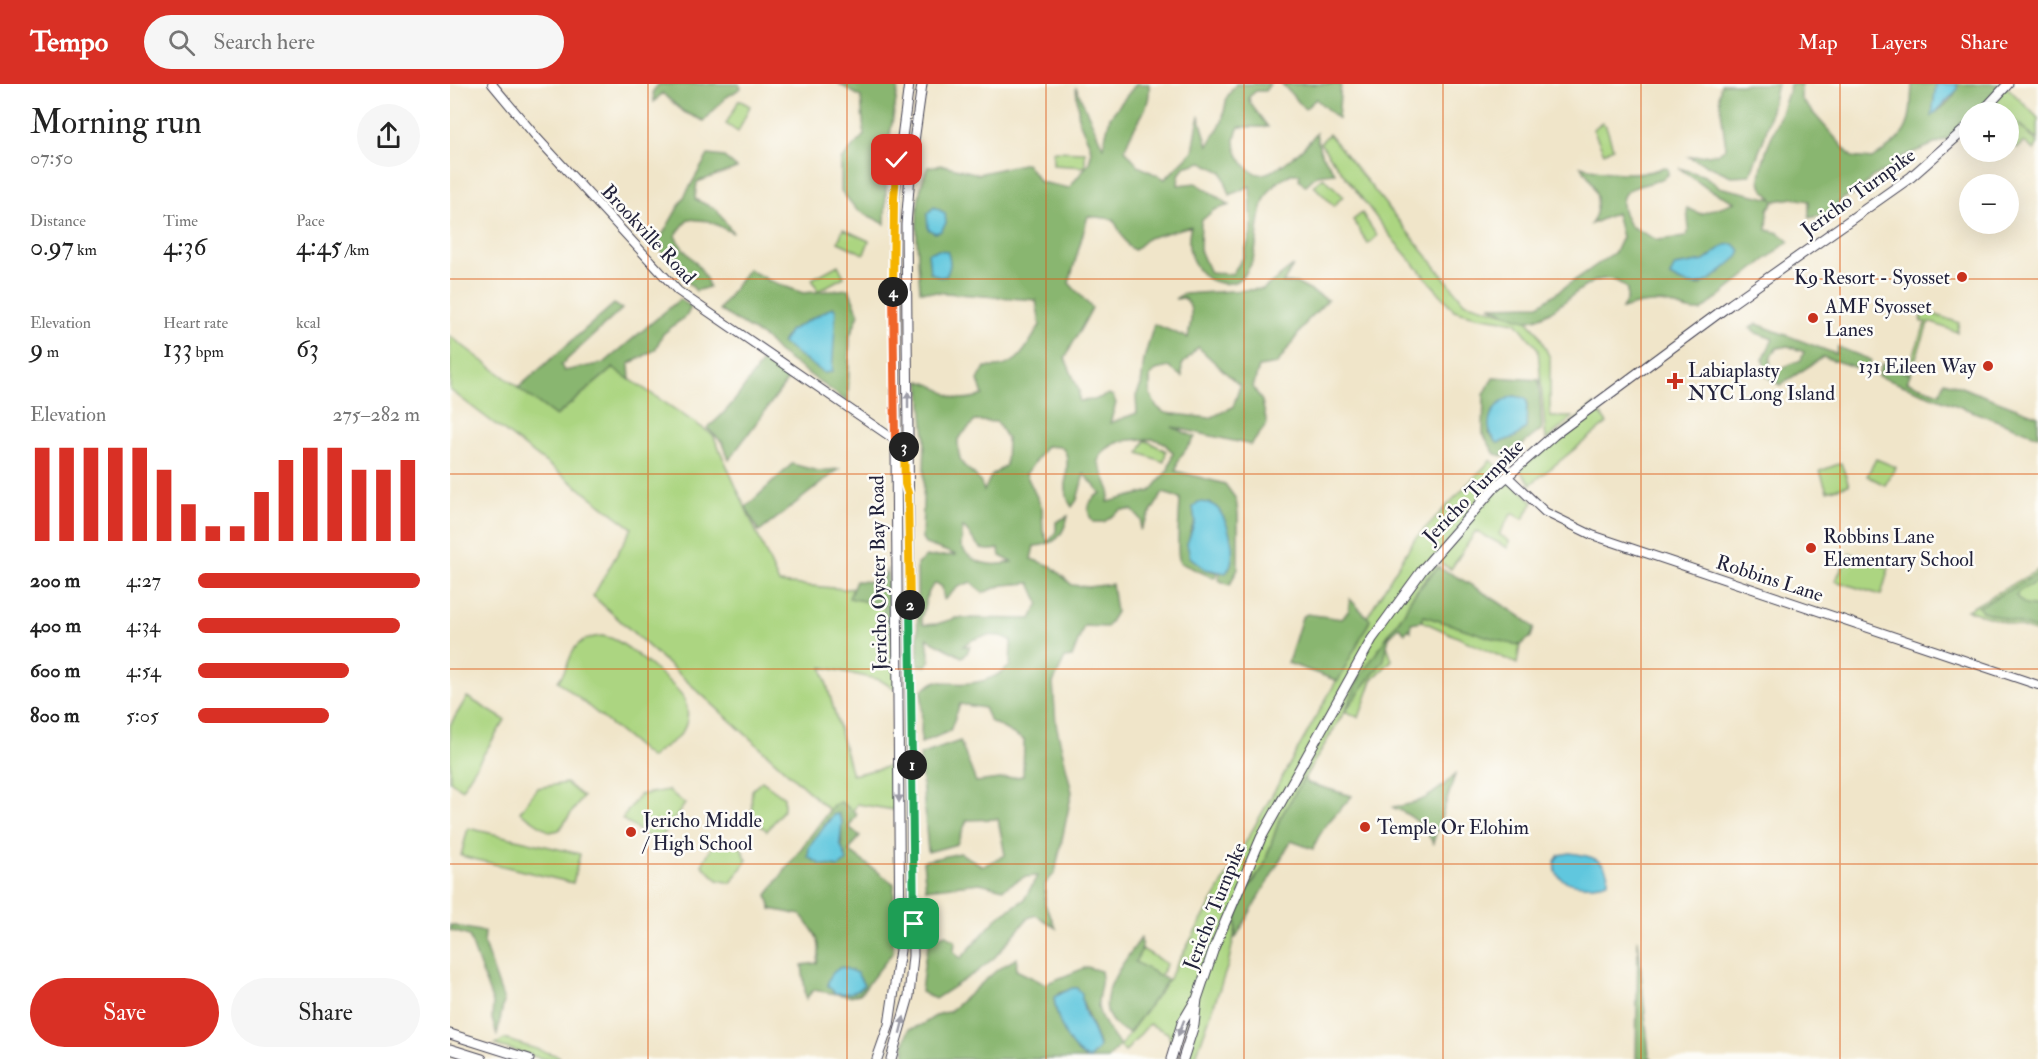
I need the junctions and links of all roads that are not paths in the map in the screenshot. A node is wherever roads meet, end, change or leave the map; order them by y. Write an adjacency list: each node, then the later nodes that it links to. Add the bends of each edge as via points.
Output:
1 (492, 84): 9 (street, Brookville Road, via 678,291)
2 (909, 84): 7 (main road, Jericho Oyster Bay Road)
3 (922, 84): 8 (main road, Jericho Oyster Bay Road)
4 (2008, 84): 5 (main road)
5 (1991, 102)
6 (1959, 136): 10 (main road, Jericho Turnpike, via 1911,177 1567,425)
7 (894, 194): 8 (main road); 9 (main road, Jericho Oyster Bay Road)
8 (908, 195): 11 (main road, Jericho Oyster Bay Road, one-way to 8)
9 (895, 440): 11 (main road, via 905,449); 13 (main road, Jericho Oyster Bay Road)
10 (1507, 476): 12 (street, Robbins Lane, via 1545,512 1592,535); 17 (main road, Jericho Turnpike, via 1423,569 1372,639 1261,838 1214,948)
11 (908, 493): 14 (main road, Jericho Oyster Bay Road)
12 (2038, 685)
13 (898, 698): 14 (main road); 16 (main road, Jericho Oyster Bay Road, one-way to 16)
14 (911, 698): 15 (main road, Jericho Oyster Bay Road)
15 (914, 887): 16 (main road); 23 (main road, Jericho Oyster Bay Road, one-way to 15, via 911,983)
16 (900, 888): 22 (main road, Jericho Oyster Bay Road, via 898,974 889,1025)
17 (1197, 999): 24 (main road, Jericho Turnpike, one-way to 24, via 1182,1023); 25 (main road, Jericho Turnpike)
18 (450, 1034): 21 (main road)
19 (450, 1049): 20 (main road)
20 (482, 1059)
21 (529, 1059)
22 (877, 1059)
23 (891, 1059)
24 (1171, 1059)
25 (1183, 1059)

